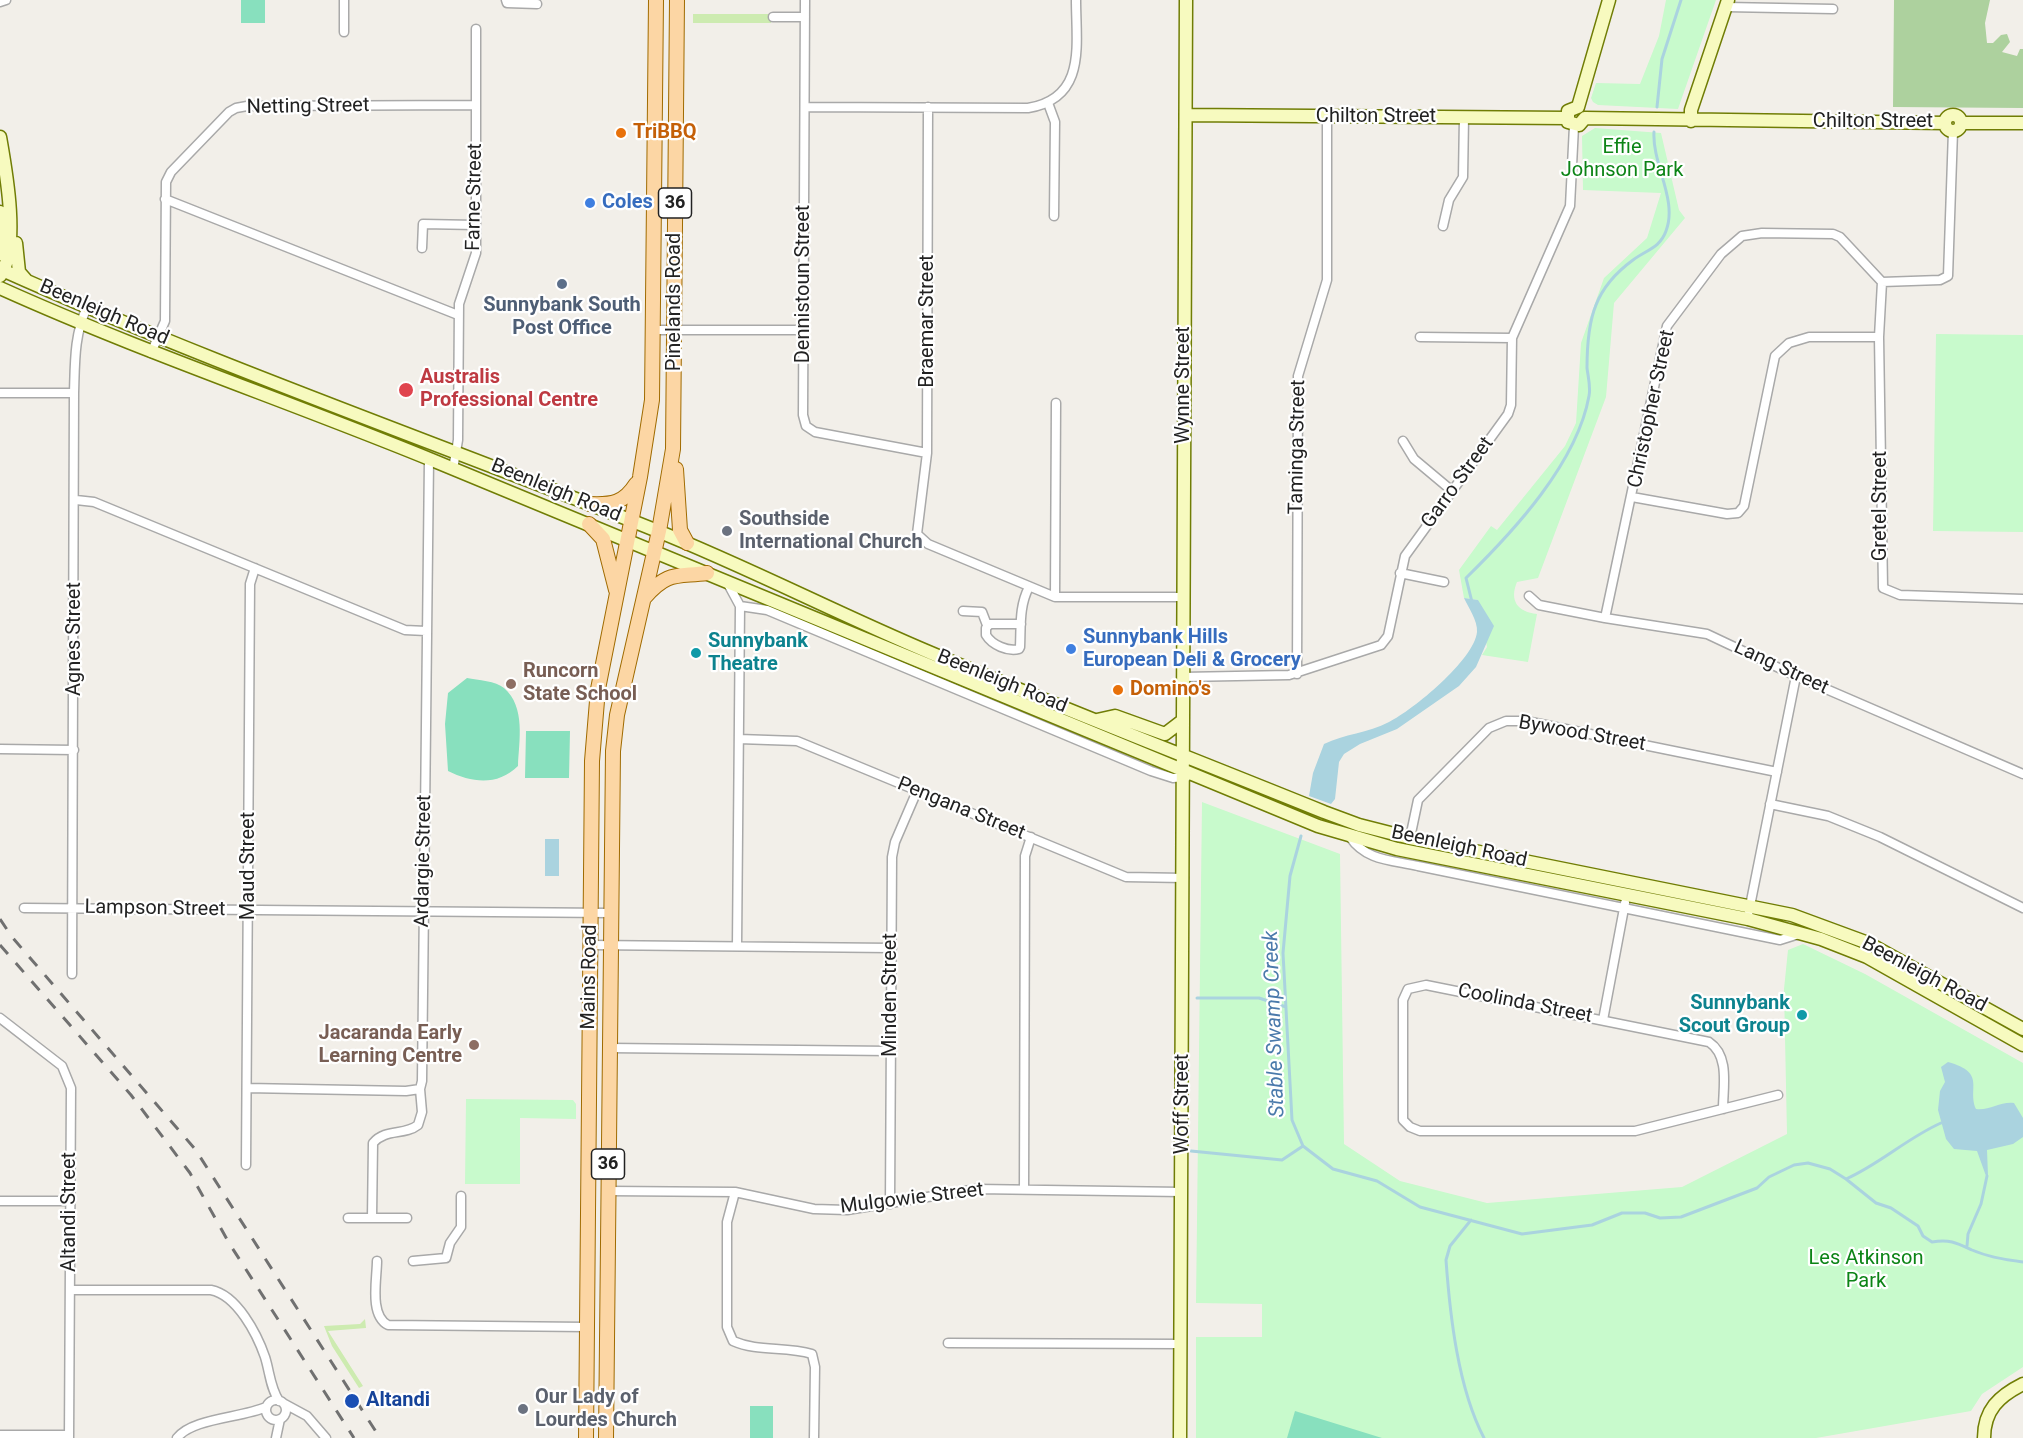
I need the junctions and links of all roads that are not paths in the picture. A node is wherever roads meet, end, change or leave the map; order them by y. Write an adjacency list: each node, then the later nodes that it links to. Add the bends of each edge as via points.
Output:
1 (6, 0): 10 (street)
2 (344, 0): 17 (street)
3 (506, 0): 12 (street)
4 (656, 0): 47 (main road, Pinelands Road / 36)
5 (678, 0): 48 (main road, Pinelands Road / 36)
6 (805, 0): 15 (street, Dennistoun Street)
7 (1076, 0): 18 (street, via 1075,72)
8 (1186, 0): 23 (main road, Wynne Street)
9 (1609, 0): 22 (main road)
10 (0, 2)
11 (1727, 3): 13 (street); 27 (main road, via 1691,110)
12 (537, 4)
13 (1833, 9)
14 (773, 16): 15 (street)
15 (805, 17): 20 (street, Dennistoun Street)
16 (476, 29): 19 (street, Farne Street)
17 (344, 32)
18 (1048, 103): 21 (street, via 1028,108); 34 (street, via 1055,122)
19 (476, 105): 32 (street, Netting Street, via 236,108 171,172); 35 (street, Farne Street)
20 (805, 107): 21 (street); 49 (street, Dennistoun Street)
21 (928, 107): 61 (street, Braemar Street)
22 (1578, 107): 26 (main road); 28 (main road, via 1568,111)
23 (1185, 115): 24 (main road, Chilton Street); 84 (main road, Wynne Street)
24 (1327, 117): 25 (main road, Chilton Street); 93 (street, Taminga Street, via 1327,280 1298,376)
25 (1464, 117): 28 (main road, Chilton Street); 36 (street, via 1463,177 1449,200)
26 (1585, 118): 27 (main road, Chilton Street); 28 (main road, via 1581,124)
27 (1691, 121): 30 (main road, Chilton Street)
28 (1570, 122): 53 (street, Garro Street, via 1570,206)
29 (2023, 123): 30 (main road, Chilton Street)
30 (1953, 126): 42 (street, via 1948,276 1940,280)
31 (0, 137): 37 (main road)
32 (165, 199): 45 (street); 50 (street, Netting Street, via 165,321)
33 (0, 212): 37 (main road)
34 (1054, 216)
35 (476, 225): 38 (street, via 423,224); 45 (street, Farne Street, via 474,265)
36 (1443, 226)
37 (4, 234): 39 (main road); 40 (main road, via 10,251); 41 (main road)
38 (422, 248)
39 (0, 254)
40 (1, 272): 41 (main road, Beenleigh Road)
41 (27, 282): 44 (main road, Beenleigh Road)
42 (1882, 282): 52 (street, Gretel Street); 66 (street, Christopher Street, via 1833,234 1742,236 1721,254 1667,326)
43 (0, 288): 46 (main road, Beenleigh Road)
44 (87, 307): 46 (street, Agnes Street); 50 (main road, Beenleigh Road)
45 (458, 315): 60 (street, Farne Street)
46 (80, 322): 54 (main road, Beenleigh Road); 56 (street, Agnes Street)
47 (654, 330): 48 (street); 64 (main road, Pinelands Road / 36, via 652,400)
48 (674, 330): 49 (street); 59 (main road, Pinelands Road / 36)
49 (804, 330): 61 (street, Dennistoun Street, via 802,415 806,426 815,432)
50 (158, 336): 54 (street, Netting Street); 60 (main road, Beenleigh Road)
51 (1420, 337): 53 (street)
52 (1880, 337): 66 (street, via 1809,337 1789,343 1775,356 1744,506 1738,513); 86 (street, Gretel Street, via 1883,588 1900,595)
53 (1512, 339): 65 (street, Garro Street, via 1508,414)
54 (151, 353): 62 (main road, Beenleigh Road)
55 (0, 393): 56 (street)
56 (74, 393): 67 (street, Agnes Street)
57 (1056, 403): 83 (street)
58 (1403, 441): 65 (street, via 1414,459)
59 (673, 449): 71 (main road, Pinelands Road / 36); 73 (main road, via 680,530)
60 (458, 452): 63 (street, Farne Street); 68 (main road, Beenleigh Road)
61 (927, 453): 80 (street, Braemar Street, via 917,534 928,544)
62 (429, 459): 63 (main road, Beenleigh Road); 92 (street, Ardargie Street)
63 (453, 469): 70 (main road, Beenleigh Road)
64 (640, 477): 68 (main road, via 626,499 609,505); 69 (main road, Pinelands Road / 36)
65 (1451, 490): 77 (street, Garro Street, via 1405,556)
66 (1632, 497): 89 (street, Christopher Street)
67 (76, 501): 75 (street, via 94,502); 100 (street, Agnes Street)
68 (590, 504): 69 (main road, Beenleigh Road)
69 (630, 520): 71 (main road, Beenleigh Road); 72 (main road, Mains Road / 36)
70 (589, 524): 72 (main road, Beenleigh Road); 81 (main road, via 603,539)
71 (659, 531): 73 (main road, Beenleigh Road); 74 (main road, Mains Road / 36)
72 (627, 539): 74 (main road, Beenleigh Road); 81 (main road, Mains Road / 36)
73 (687, 543): 96 (main road, Beenleigh Road, via 928,652)
74 (655, 551): 76 (main road, Beenleigh Road); 85 (main road, Mains Road / 36)
75 (255, 568): 92 (street, via 405,630); 116 (street, Maud Street, via 250,585)
76 (707, 573): 78 (main road, Beenleigh Road); 85 (main road, via 676,575 659,581)
77 (1400, 573): 79 (street); 93 (street, Garro Street, via 1388,636 1381,645)
78 (727, 582): 87 (street); 103 (main road, Beenleigh Road)
79 (1444, 582)
80 (1029, 587): 83 (street); 90 (street, via 1021,609)
81 (617, 595): 118 (main road, Mains Road / 36, via 592,742)
82 (1529, 596): 89 (street, Lang Street, via 1539,605)
83 (1055, 597): 84 (street)
84 (1183, 597): 95 (main road, Wynne Street)
85 (643, 599): 119 (main road, Mains Road / 36, via 614,741)
86 (2023, 599)
87 (740, 606): 98 (street); 103 (street, Beenleigh Road, via 767,610 1151,771 1173,778)
88 (963, 611): 91 (street, via 982,612)
89 (1605, 618): 94 (street, Lang Street, via 1707,634)
90 (1021, 624): 91 (street); 91 (street, via 1020,647 1016,651 988,639)
91 (987, 625)
92 (426, 631): 117 (street, Ardargie Street)
93 (1297, 674): 95 (street, Garro Street)
94 (1796, 676): 102 (street); 104 (street, Lang Street)
95 (1183, 677): 97 (main road, Wynne Street)
96 (1096, 720): 97 (main road, via 1115,716 1165,734); 101 (main road, Beenleigh Road)
97 (1182, 721): 101 (main road, Wynne Street)
98 (739, 740): 105 (street, Pengana Street, via 797,741); 124 (street)
99 (0, 749): 100 (street)
100 (74, 750): 114 (street, Agnes Street)
101 (1182, 755): 103 (main road, Wynne Street); 108 (main road, Beenleigh Road, via 1359,825)
102 (1777, 772): 106 (street); 108 (street, Bywood Street, via 1526,721 1506,721 1490,728 1419,800)
103 (1182, 773): 109 (main road, Woff Street); 111 (main road, Beenleigh Road, via 1350,837)
104 (2023, 774)
105 (917, 791): 107 (street, Pengana Street); 125 (street, Minden Street, via 895,842)
106 (1770, 804): 112 (street); 115 (street, via 1839,820)
107 (1031, 837): 109 (street, Pengana Street, via 1126,877); 138 (street, via 1025,856)
108 (1410, 838): 110 (main road, Beenleigh Road)
109 (1184, 878): 140 (main road, Woff Street)
110 (1629, 881): 111 (street); 112 (main road, Beenleigh Road)
111 (1626, 901): 120 (main road, Beenleigh Road); 121 (street, Beenleigh Road, via 1780,940); 128 (street)
112 (1750, 906): 120 (street); 129 (main road, Beenleigh Road, via 1801,918 1868,943)
113 (24, 908): 114 (street, Lampson Street)
114 (72, 908): 116 (street, Lampson Street); 126 (street, Agnes Street)
115 (2023, 908)
116 (248, 910): 117 (street, Lampson Street); 133 (street, Maud Street)
117 (424, 912): 118 (street, Lampson Street); 134 (street, Ardargie Street)
118 (591, 913): 119 (street, Lampson Street); 122 (main road, Mains Road / 36)
119 (610, 913): 123 (main road, Mains Road / 36)
120 (1748, 919): 121 (main road, Beenleigh Road)
121 (1802, 933): 130 (main road, Beenleigh Road, via 1867,957)
122 (591, 945): 123 (street); 152 (main road, Mains Road / 36)
123 (610, 945): 124 (street); 131 (main road, Mains Road / 36)
124 (737, 946): 125 (street)
125 (892, 948): 132 (street, Minden Street)
126 (72, 974)
127 (0, 1018): 144 (street, Altandi Street, via 56,1061 68,1077)
128 (1603, 1020): 136 (street, Coolinda Street, via 1718,1047 1723,1058); 136 (street, Coolinda Street, via 1426,985 1408,989 1403,999 1403,1120 1420,1131 1635,1131)
129 (2023, 1029)
130 (2023, 1045)
131 (609, 1048): 132 (street); 139 (main road, Mains Road / 36)
132 (891, 1051): 145 (street, Minden Street)
133 (247, 1088): 134 (street); 137 (street, Maud Street)
134 (420, 1089): 147 (street, Ardargie Street, via 422,1112 418,1125 379,1136 373,1143)
135 (1778, 1095): 136 (street)
136 (1723, 1109)
137 (246, 1165)
138 (1024, 1189): 140 (street, Mulgowie Street); 145 (street, Mulgowie Street, via 957,1191)
139 (608, 1191): 141 (street, Mulgowie Street); 166 (main road, Mains Road / 36)
140 (1182, 1191): 154 (main road, Woff Street)
141 (735, 1192): 145 (street, Mulgowie Street, via 814,1209 847,1210); 167 (street, via 728,1222 727,1328 733,1341 747,1348 812,1354)
142 (461, 1196): 150 (street, via 461,1227 446,1258)
143 (0, 1201): 144 (street)
144 (70, 1201): 151 (street, Altandi Street)
145 (890, 1204)
146 (348, 1218): 147 (street)
147 (372, 1218): 148 (street)
148 (407, 1218)
149 (377, 1261): 152 (street, via 376,1310 388,1325)
150 (413, 1261)
151 (70, 1290): 156 (street, via 221,1293 235,1305 260,1344); 162 (street, Altandi Street)
152 (587, 1327): 165 (main road, Mains Road / 36)
153 (948, 1343): 154 (street)
154 (1180, 1344): 168 (main road, Woff Street)
155 (2023, 1384): 169 (main road, via 1995,1402 1986,1419)
156 (273, 1391): 157 (street); 159 (street)
157 (281, 1402): 158 (street); 159 (street); 159 (street)
158 (294, 1411): 159 (street); 164 (street, via 312,1421)
159 (273, 1413): 160 (street); 163 (street, via 255,1412 190,1427)
160 (276, 1434)
161 (0, 1435): 162 (street)
162 (69, 1437)
163 (177, 1438)
164 (326, 1438)
165 (586, 1438)
166 (606, 1438)
167 (814, 1438)
168 (1180, 1438)
169 (1984, 1438)

